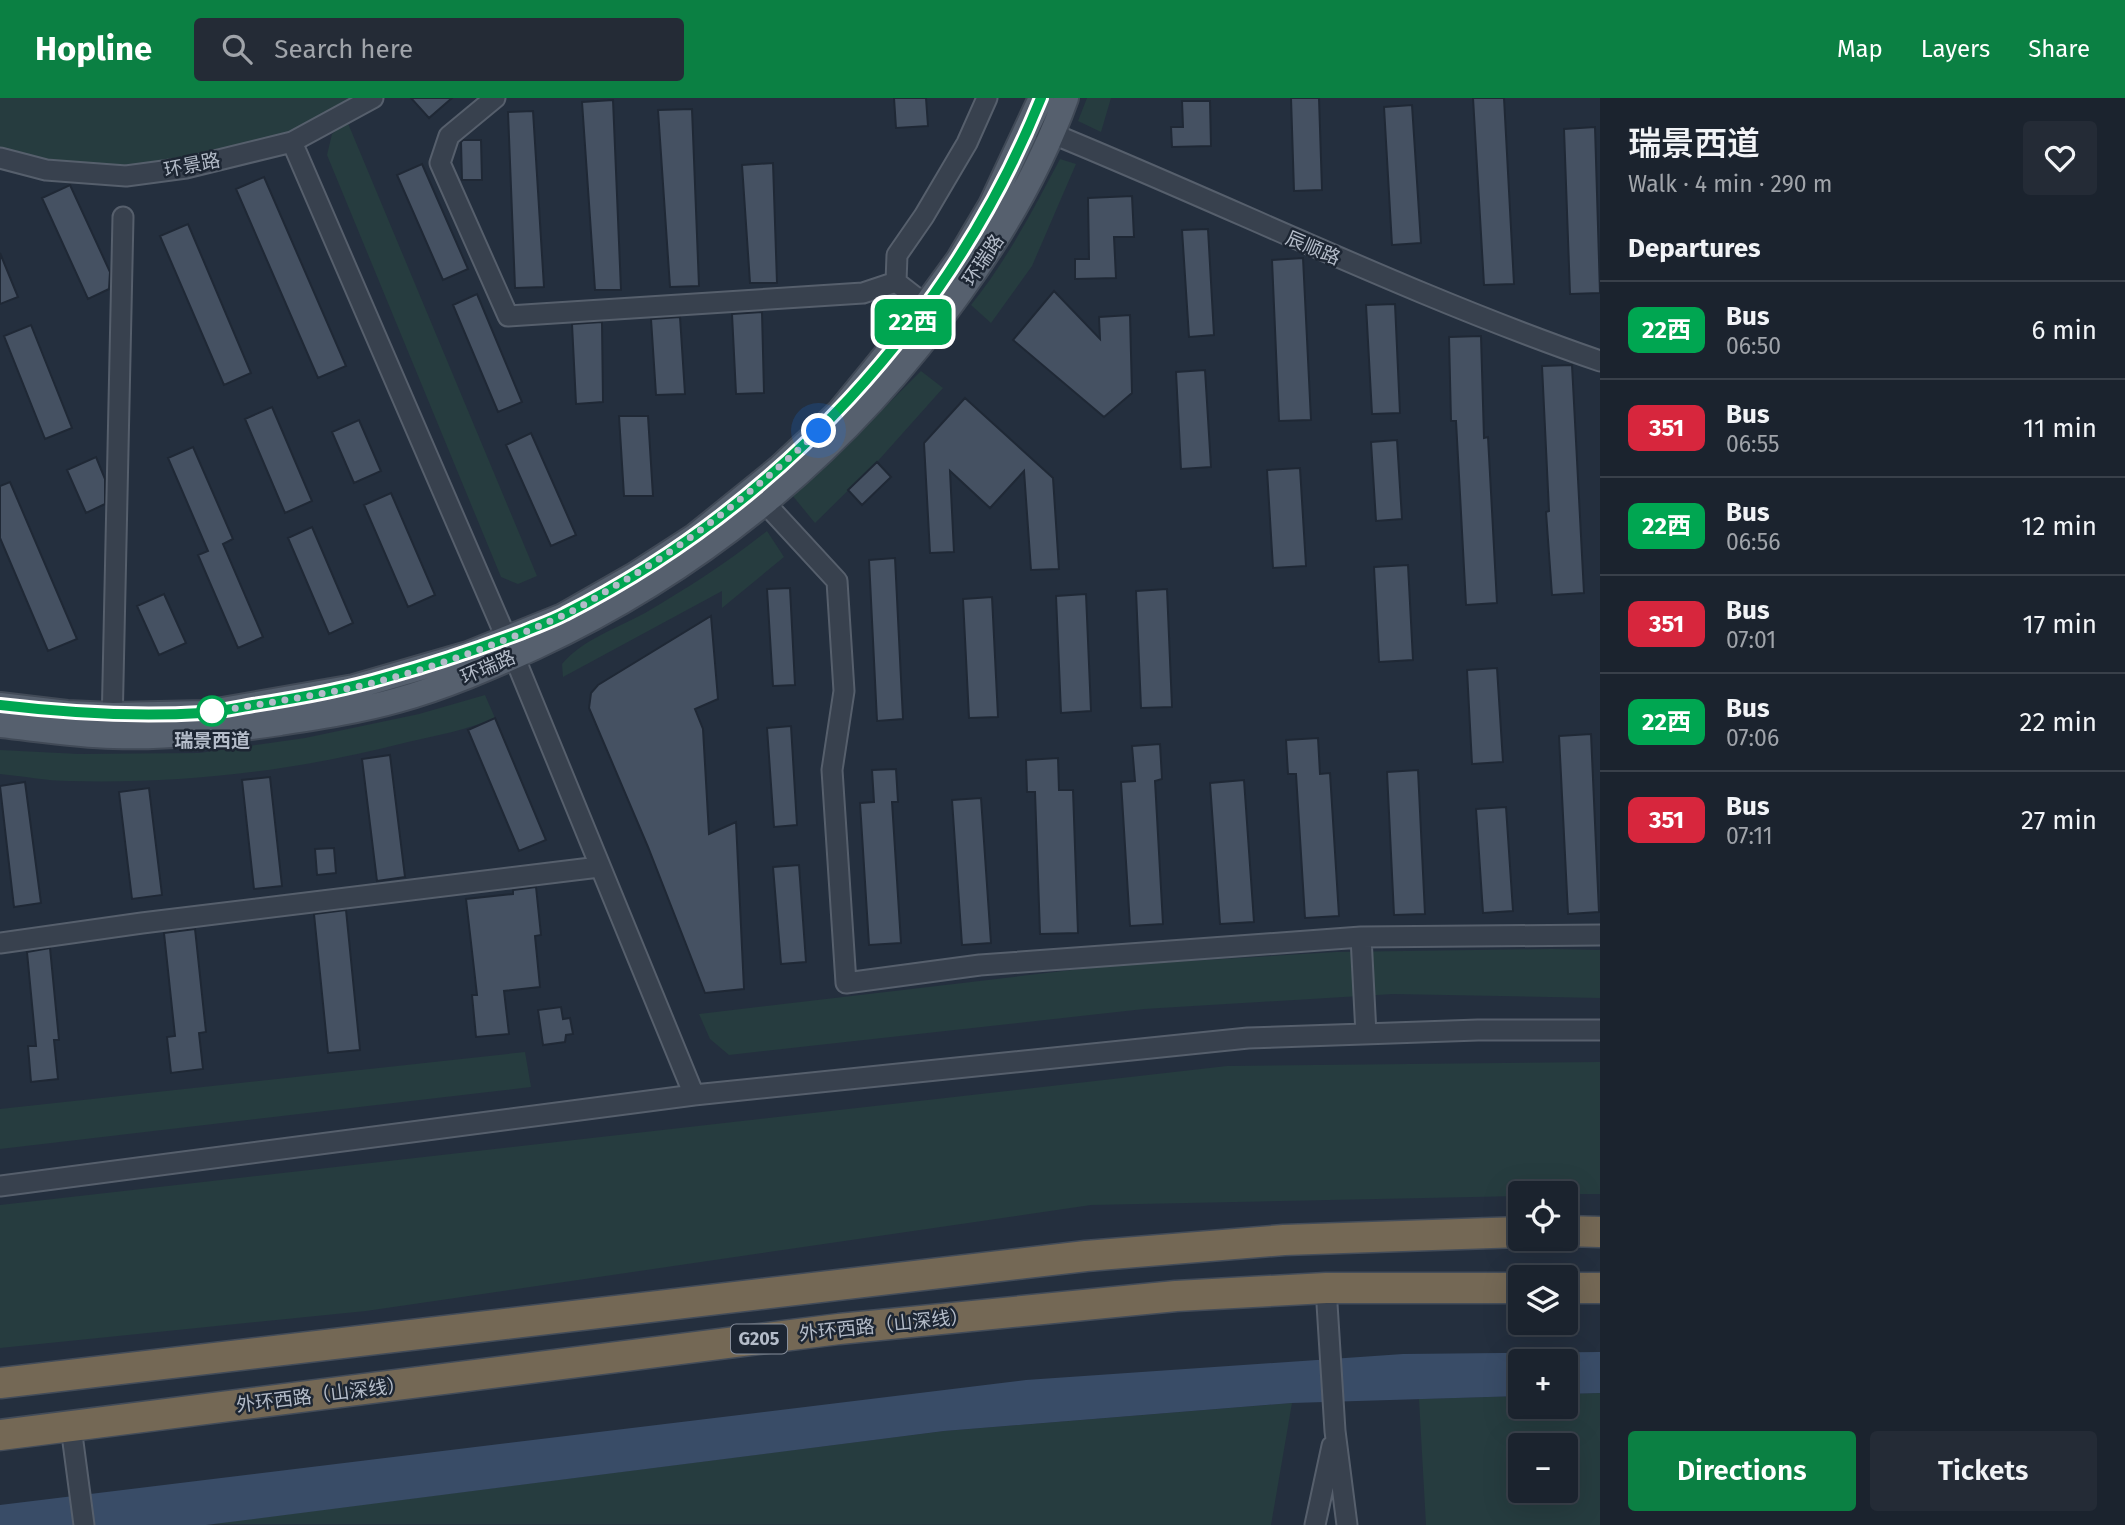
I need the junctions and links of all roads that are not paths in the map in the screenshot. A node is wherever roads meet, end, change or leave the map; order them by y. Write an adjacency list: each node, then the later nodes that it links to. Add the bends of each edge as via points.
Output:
1 (373, 98): 8 (street, 环景路)
2 (495, 98): 11 (street, via 449,136 440,163 509,316 863,293)
3 (987, 98): 11 (street, via 967,143 897,255)
4 (1041, 98): 6 (main road, 环瑞路)
5 (1066, 98): 7 (main road, 环瑞路)
6 (1030, 125): 7 (street, 辰顺路); 12 (main road, 环瑞路)
7 (1053, 134): 12 (main road, 环瑞路, via 1007,224); 13 (street, 辰顺路, via 1331,256 1521,334)
8 (292, 142): 9 (street, 环景路, via 186,168 126,176 46,170); 15 (street)
9 (0, 158)
10 (123, 217): 18 (street)
11 (896, 282): 12 (street)
12 (934, 311): 14 (main road, 环瑞路, via 906,365 869,407); 15 (main road, 环瑞路, via 839,412 695,536)
13 (1600, 360)
14 (766, 504): 15 (main road, 环瑞路, via 648,587 581,625); 21 (street, via 837,581 844,691 832,770 846,983 980,965)
15 (510, 647): 18 (main road, 环瑞路, via 457,680 397,700 323,716 212,733); 19 (street)
16 (0, 705): 18 (main road, 环瑞路, via 67,713)
17 (0, 725): 18 (main road, 环瑞路)
18 (112, 725)
19 (599, 867): 22 (street); 25 (street)
20 (1600, 935): 21 (street)
21 (1361, 937): 24 (street)
22 (0, 943)
23 (1600, 1030): 24 (street)
24 (1366, 1034): 25 (street, via 1248,1038)
25 (694, 1096): 26 (street)
26 (0, 1186)
27 (1578, 1231): 29 (highway)
28 (1508, 1232): 34 (highway, G205, via 1284,1240 1086,1256)
29 (1600, 1232)
30 (1326, 1288): 31 (highway, 外环西路（山深线） / G205); 35 (highway, 外环西路（山深线） / G205, via 1176,1296 839,1329); 36 (street)
31 (1508, 1288)
32 (1578, 1288): 33 (highway)
33 (1600, 1288)
34 (0, 1383)
35 (71, 1427): 37 (highway, 外环西路（山深线） / G205); 38 (street)
36 (1335, 1431): 39 (street); 40 (street)
37 (0, 1435)
38 (84, 1525)
39 (1315, 1525)
40 (1347, 1525)

